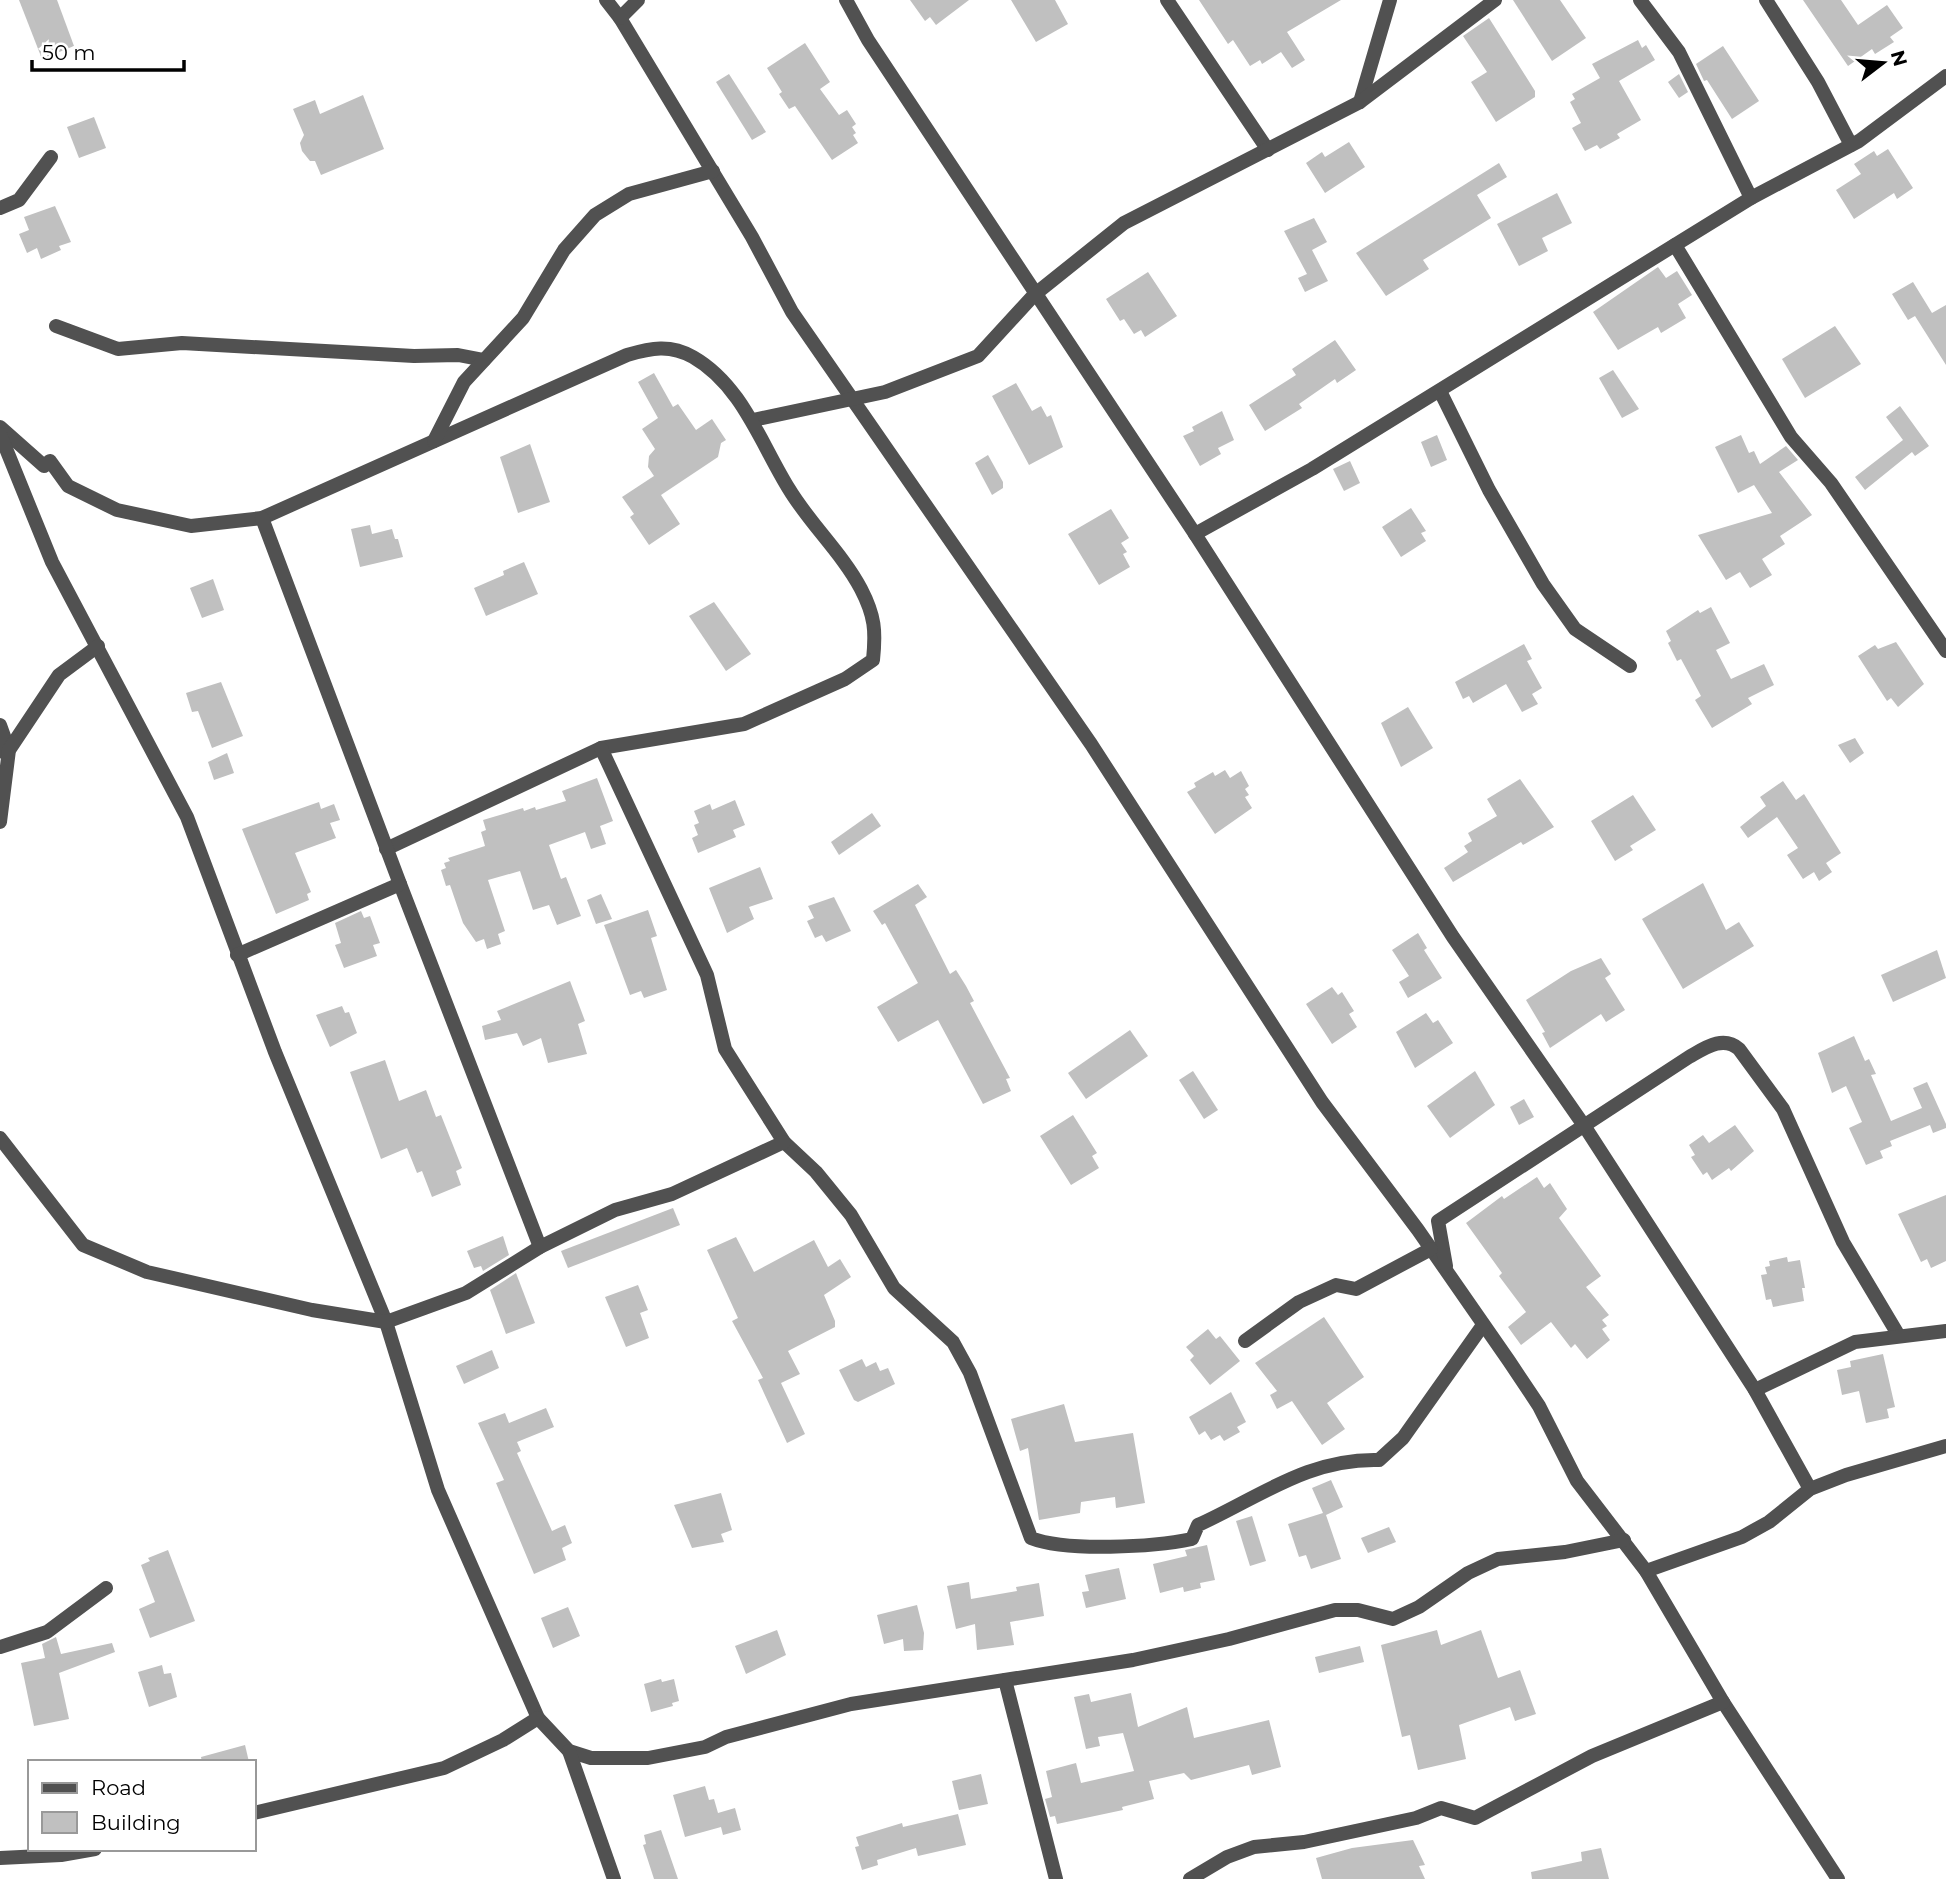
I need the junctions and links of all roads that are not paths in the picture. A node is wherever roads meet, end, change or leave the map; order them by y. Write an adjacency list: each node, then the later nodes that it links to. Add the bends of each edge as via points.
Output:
1 (606, 0): 9 (street)
2 (638, 0): 9 (street)
3 (1167, 0): 13 (street)
4 (1390, 0): 11 (street)
5 (1495, 0): 11 (street)
6 (1640, 0): 16 (street, via 1679,52)
7 (1766, 0): 12 (street)
8 (847, 1): 19 (street)
9 (620, 18): 15 (street)
10 (1946, 76): 12 (street)
11 (1360, 102): 13 (street)
12 (1851, 145): 16 (street)
13 (1268, 150): 19 (street, via 1124,223)
14 (51, 157): 17 (street, via 19,200)
15 (713, 170): 21 (street, via 629,194 595,215 564,250 523,318); 23 (street, via 792,313)
16 (1751, 198): 18 (street)
17 (0, 208)
18 (1675, 245): 22 (street); 31 (street, via 1791,437 1831,483)
19 (1034, 295): 23 (street, via 978,356 916,382); 29 (street)
20 (57, 326): 21 (street, via 118,349 182,343 458,355)
21 (484, 360): 27 (street, via 464,382)
22 (1440, 391): 29 (street); 32 (street, via 1543,584 1575,629)
23 (851, 400): 24 (street); 44 (street, via 1091,744 1314,1090)
24 (753, 421): 27 (street, via 695,358 674,348 653,348 626,355); 34 (street, via 789,489 861,588 877,629 873,660 845,679 744,724)
25 (0, 427): 28 (street, via 44,466 50,461 68,486 117,510 191,526)
26 (0, 433): 30 (street, via 52,562)
27 (434, 441): 28 (street)
28 (262, 518): 37 (street)
29 (1195, 534): 40 (street, via 1453,937)
30 (98, 646): 35 (street, via 58,675); 39 (street, via 187,817)
31 (1946, 652)
32 (1630, 666)
33 (0, 725): 35 (street)
34 (601, 748): 37 (street); 42 (street, via 707,975 725,1049)
35 (5, 751): 36 (street)
36 (0, 821)
37 (386, 849): 38 (street)
38 (400, 884): 39 (street); 43 (street)
39 (237, 955): 46 (street)
40 (1585, 1127): 45 (street, via 1438,1221); 49 (street, via 1698,1052 1721,1043 1735,1045 1783,1108 1843,1242); 51 (street)
41 (0, 1138): 46 (street, via 83,1245 147,1272 312,1311)
42 (784, 1142): 43 (street, via 672,1194 615,1210); 47 (street, via 816,1172 850,1215 894,1288 958,1349 1027,1532 1036,1541 1150,1545 1192,1539 1198,1525 1282,1482 1348,1459 1379,1460 1403,1438)
43 (540, 1247): 46 (street, via 466,1293)
44 (1431, 1249): 45 (street); 50 (street, via 1356,1289 1336,1285 1299,1302)
45 (1447, 1272): 47 (street)
46 (386, 1322): 60 (street, via 438,1490)
47 (1483, 1325): 54 (street, via 1539,1406 1577,1481)
48 (1946, 1331): 49 (street)
49 (1899, 1336): 51 (street, via 1854,1342)
50 (1245, 1341)
51 (1755, 1390): 53 (street)
52 (1946, 1446): 53 (street)
53 (1810, 1489): 55 (street, via 1742,1537)
54 (1624, 1540): 55 (street); 58 (street, via 1498,1559 1393,1619 1358,1610 1335,1610 1133,1660)
55 (1646, 1571): 59 (street)
56 (106, 1588): 57 (street, via 47,1632)
57 (0, 1647)
58 (1005, 1680): 61 (street, via 851,1704 726,1737 705,1747 648,1758 591,1758); 66 (street)
59 (1723, 1702): 67 (street, via 1559,1771 1475,1818 1441,1808 1416,1818 1304,1842 1254,1847); 68 (street)
60 (538, 1718): 61 (street); 62 (street, via 444,1768)
61 (569, 1751): 65 (street)
62 (256, 1813)
63 (84, 1851): 64 (street)
64 (0, 1858)
65 (614, 1879)
66 (1056, 1879)
67 (1190, 1879)
68 (1838, 1879)

